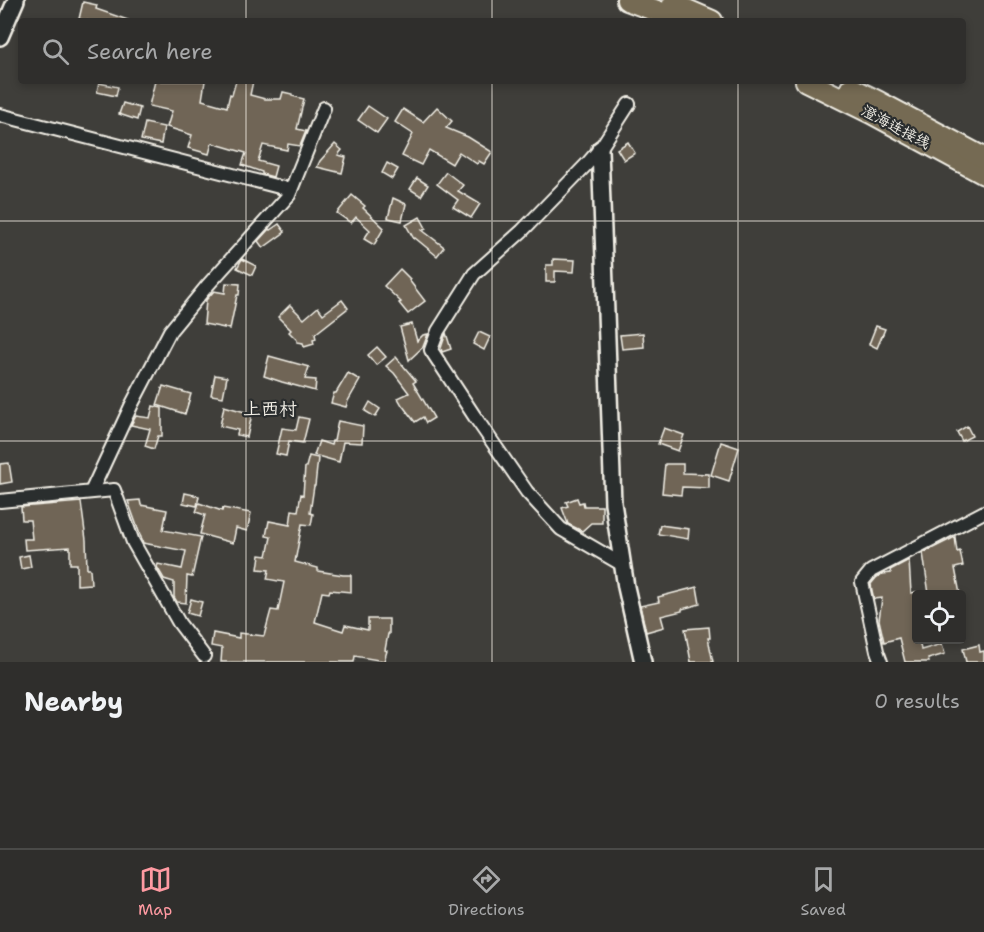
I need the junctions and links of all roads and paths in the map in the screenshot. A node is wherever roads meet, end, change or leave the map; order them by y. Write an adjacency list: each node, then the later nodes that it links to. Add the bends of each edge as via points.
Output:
1 (16, 0): 6 (street)
2 (627, 0): 4 (highway)
3 (662, 0): 5 (highway)
4 (676, 18)
5 (705, 18)
6 (0, 37)
7 (812, 84): 14 (highway, 澄海连接线)
8 (842, 84): 13 (highway, 澄海连接线)
9 (629, 104): 12 (street)
10 (324, 108): 15 (street)
11 (0, 115): 15 (street)
12 (600, 149): 19 (street, via 613,503); 19 (street, via 522,231 474,274 438,331 431,350 527,492 561,529)
13 (984, 158)
14 (984, 174)
15 (291, 190): 16 (street, via 170,331)
16 (91, 492): 17 (street); 20 (street, via 114,490 133,542)
17 (0, 501)
18 (984, 512): 22 (street, via 871,571 862,582)
19 (623, 565): 21 (street)
20 (204, 656)
21 (644, 662)
22 (881, 662)

